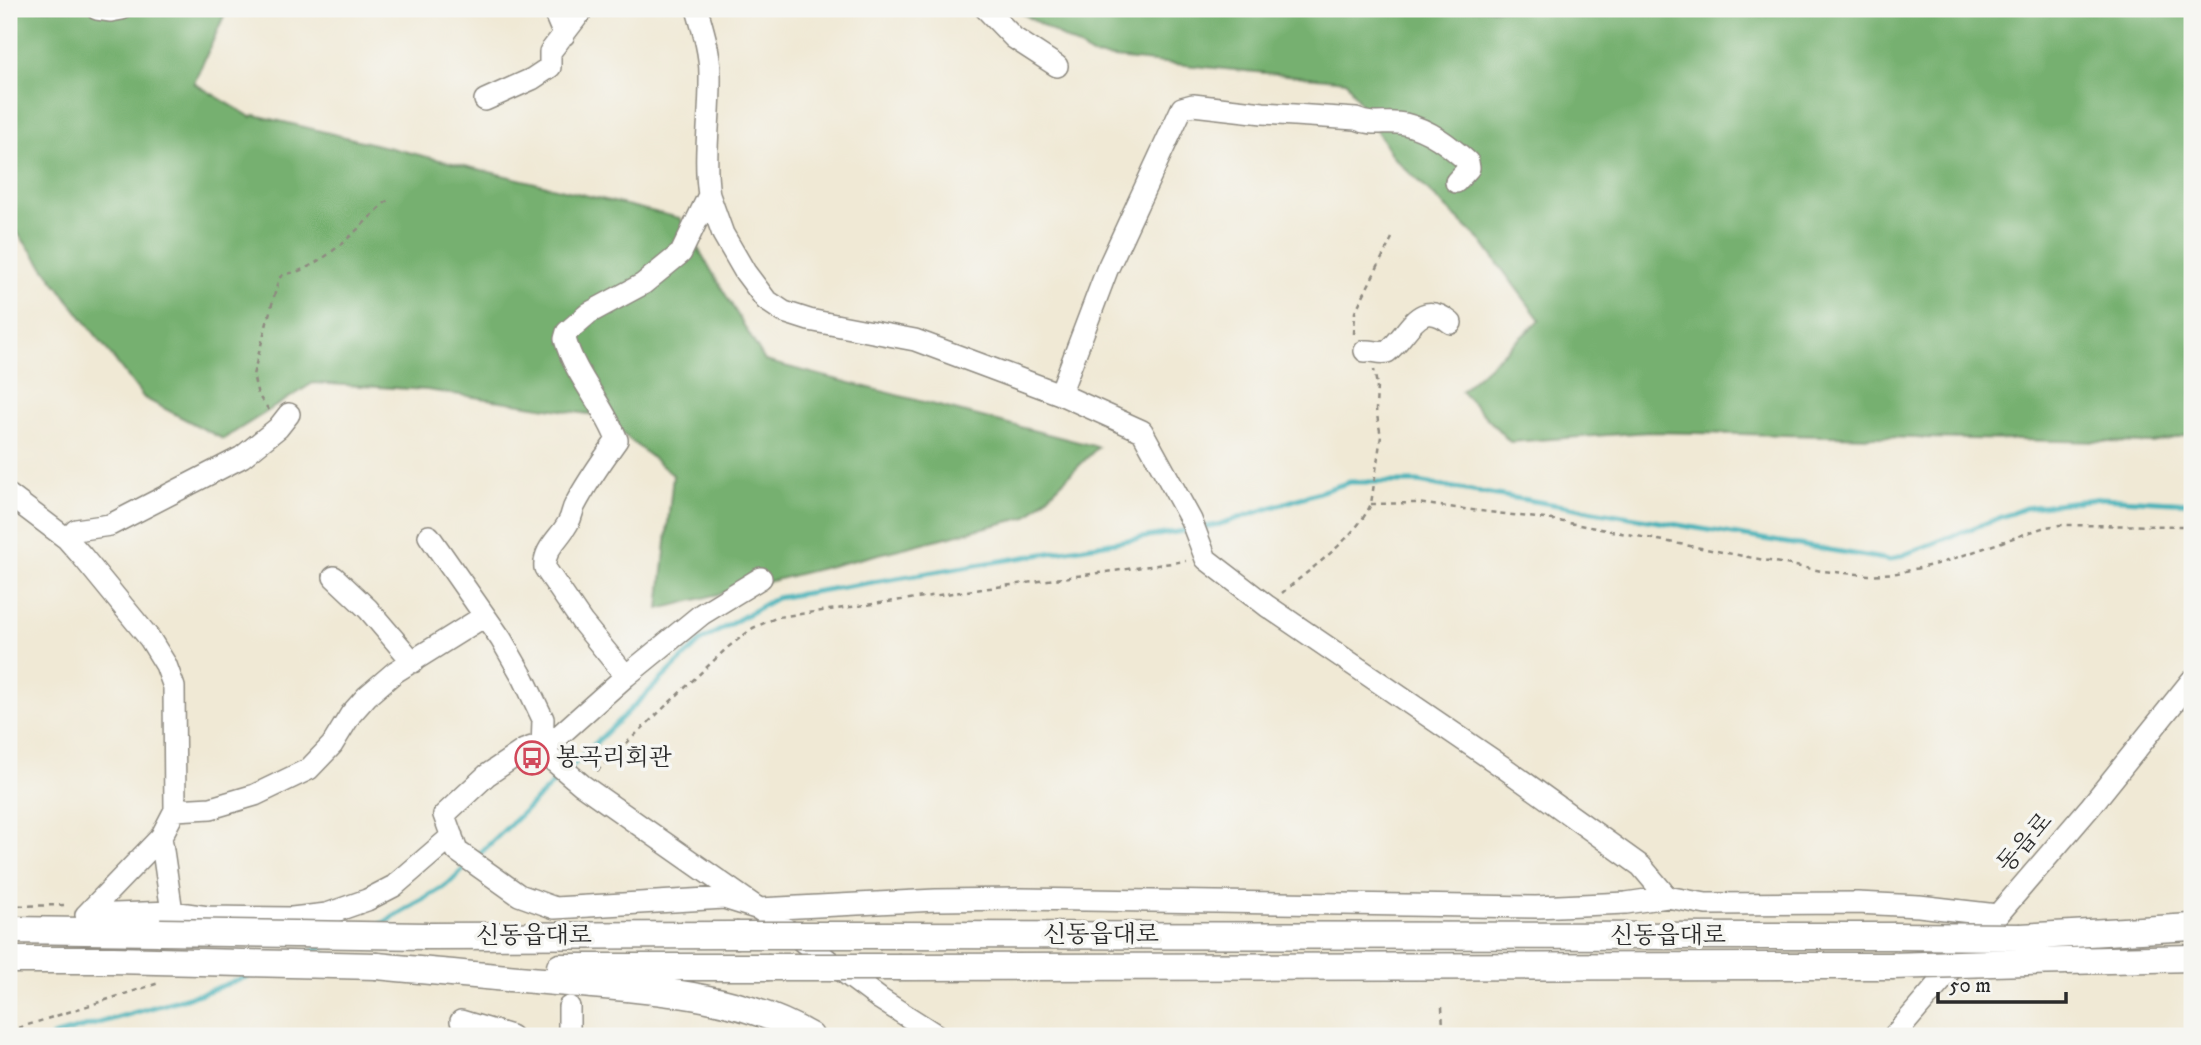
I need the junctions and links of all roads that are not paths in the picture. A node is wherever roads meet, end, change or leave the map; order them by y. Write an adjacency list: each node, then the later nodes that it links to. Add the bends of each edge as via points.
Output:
1 (97, 9): 2 (street)
2 (122, 9)
3 (553, 9): 7 (street)
4 (583, 9): 7 (street)
5 (698, 9): 11 (street, via 710,72)
6 (986, 9): 8 (street, via 1014,38)
7 (564, 35): 9 (street, via 550,52 550,67)
8 (1057, 66)
9 (485, 100)
10 (1456, 182): 14 (street, via 1469,168 1468,162 1435,135 1405,124 1370,125 1356,119 1193,105 1182,108 1107,270)
11 (709, 195): 14 (street, via 723,234 745,272 766,300 783,312 915,340); 23 (street, via 681,253 643,284 589,313 565,339 617,440 547,551 545,568)
12 (1451, 323): 13 (street, via 1429,313 1415,320 1387,352)
13 (1364, 351)
14 (1060, 394): 29 (street, via 1142,432 1205,554 1267,606 1641,866)
15 (284, 421): 18 (street, via 242,457 110,525 76,530)
16 (9, 495): 18 (street)
17 (429, 537): 21 (street)
18 (66, 539): 26 (street, via 150,639 171,676 176,699)
19 (334, 577): 22 (street)
20 (761, 578): 23 (street, via 702,614)
21 (483, 617): 22 (street); 25 (street, via 538,704 545,728)
22 (413, 662): 26 (street, via 367,696 309,769 260,793 211,808)
23 (626, 676): 25 (street)
24 (2192, 680): 34 (street, 동읍로)
25 (545, 755): 28 (street, via 531,747 524,750 453,805 444,815); 31 (street)
26 (175, 810): 27 (street)
27 (161, 837): 32 (street); 35 (street)
28 (454, 843): 30 (street, via 519,895); 35 (street, via 394,886 327,914)
29 (1667, 897): 31 (street, via 1536,907 1021,899); 34 (street, via 1706,904 1857,903)
30 (555, 908): 31 (street, via 724,898); 38 (street)
31 (759, 909): 48 (street)
32 (91, 910): 33 (main road); 35 (street)
33 (9, 915)
34 (1997, 915): 49 (street, 동읍로)
35 (166, 922): 37 (main road, 신동읍대로); 39 (main road, 신동읍대로, bridge, via 426,936 1893,936)
36 (2192, 927): 39 (main road, 신동읍대로)
37 (9, 930)
38 (554, 930)
39 (2024, 949): 40 (main road, 신동읍대로); 42 (main road, 신동읍대로, bridge, via 1891,965)
40 (2192, 958)
41 (9, 960): 42 (main road, 신동읍대로, bridge)
42 (377, 967): 47 (main road, via 701,997 760,1012)
43 (569, 1007): 46 (street)
44 (461, 1021): 45 (street)
45 (511, 1036)
46 (569, 1036)
47 (810, 1036)
48 (938, 1036)
49 (1894, 1036)

